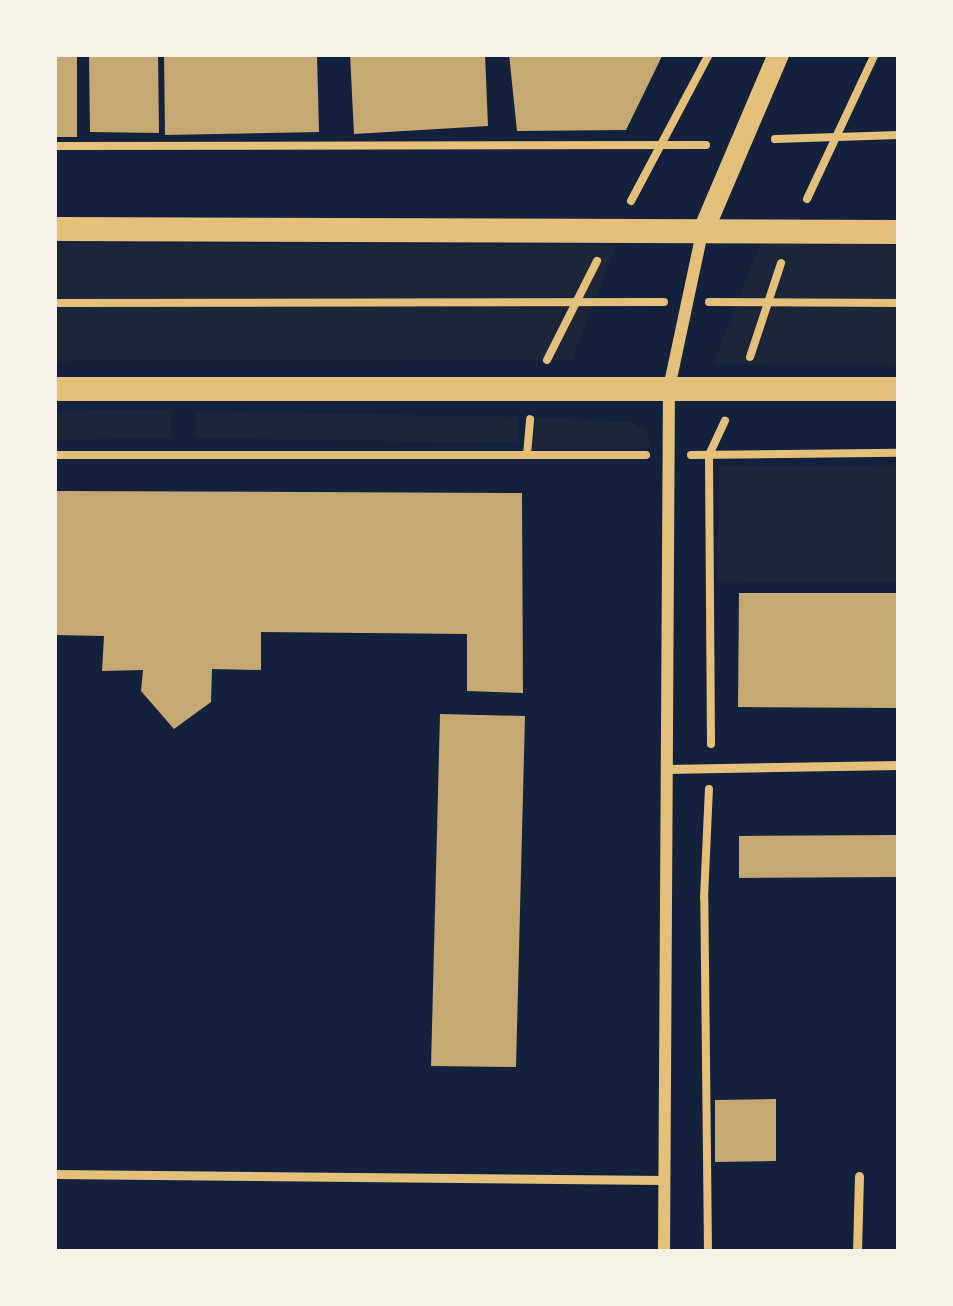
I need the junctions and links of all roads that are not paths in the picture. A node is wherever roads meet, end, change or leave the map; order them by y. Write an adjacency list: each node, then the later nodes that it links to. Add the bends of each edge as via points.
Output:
1 (778, 54): 3 (street)
2 (54, 229): 3 (main road)
3 (702, 232): 4 (main road); 5 (street)
4 (899, 232)
5 (669, 388): 6 (main road); 7 (main road); 9 (street)
6 (54, 389)
7 (899, 389)
8 (899, 765): 9 (lane)
9 (667, 769): 12 (street)
10 (54, 1174): 12 (lane)
11 (859, 1176): 14 (lane)
12 (664, 1180): 13 (street)
13 (664, 1252)
14 (857, 1252)

